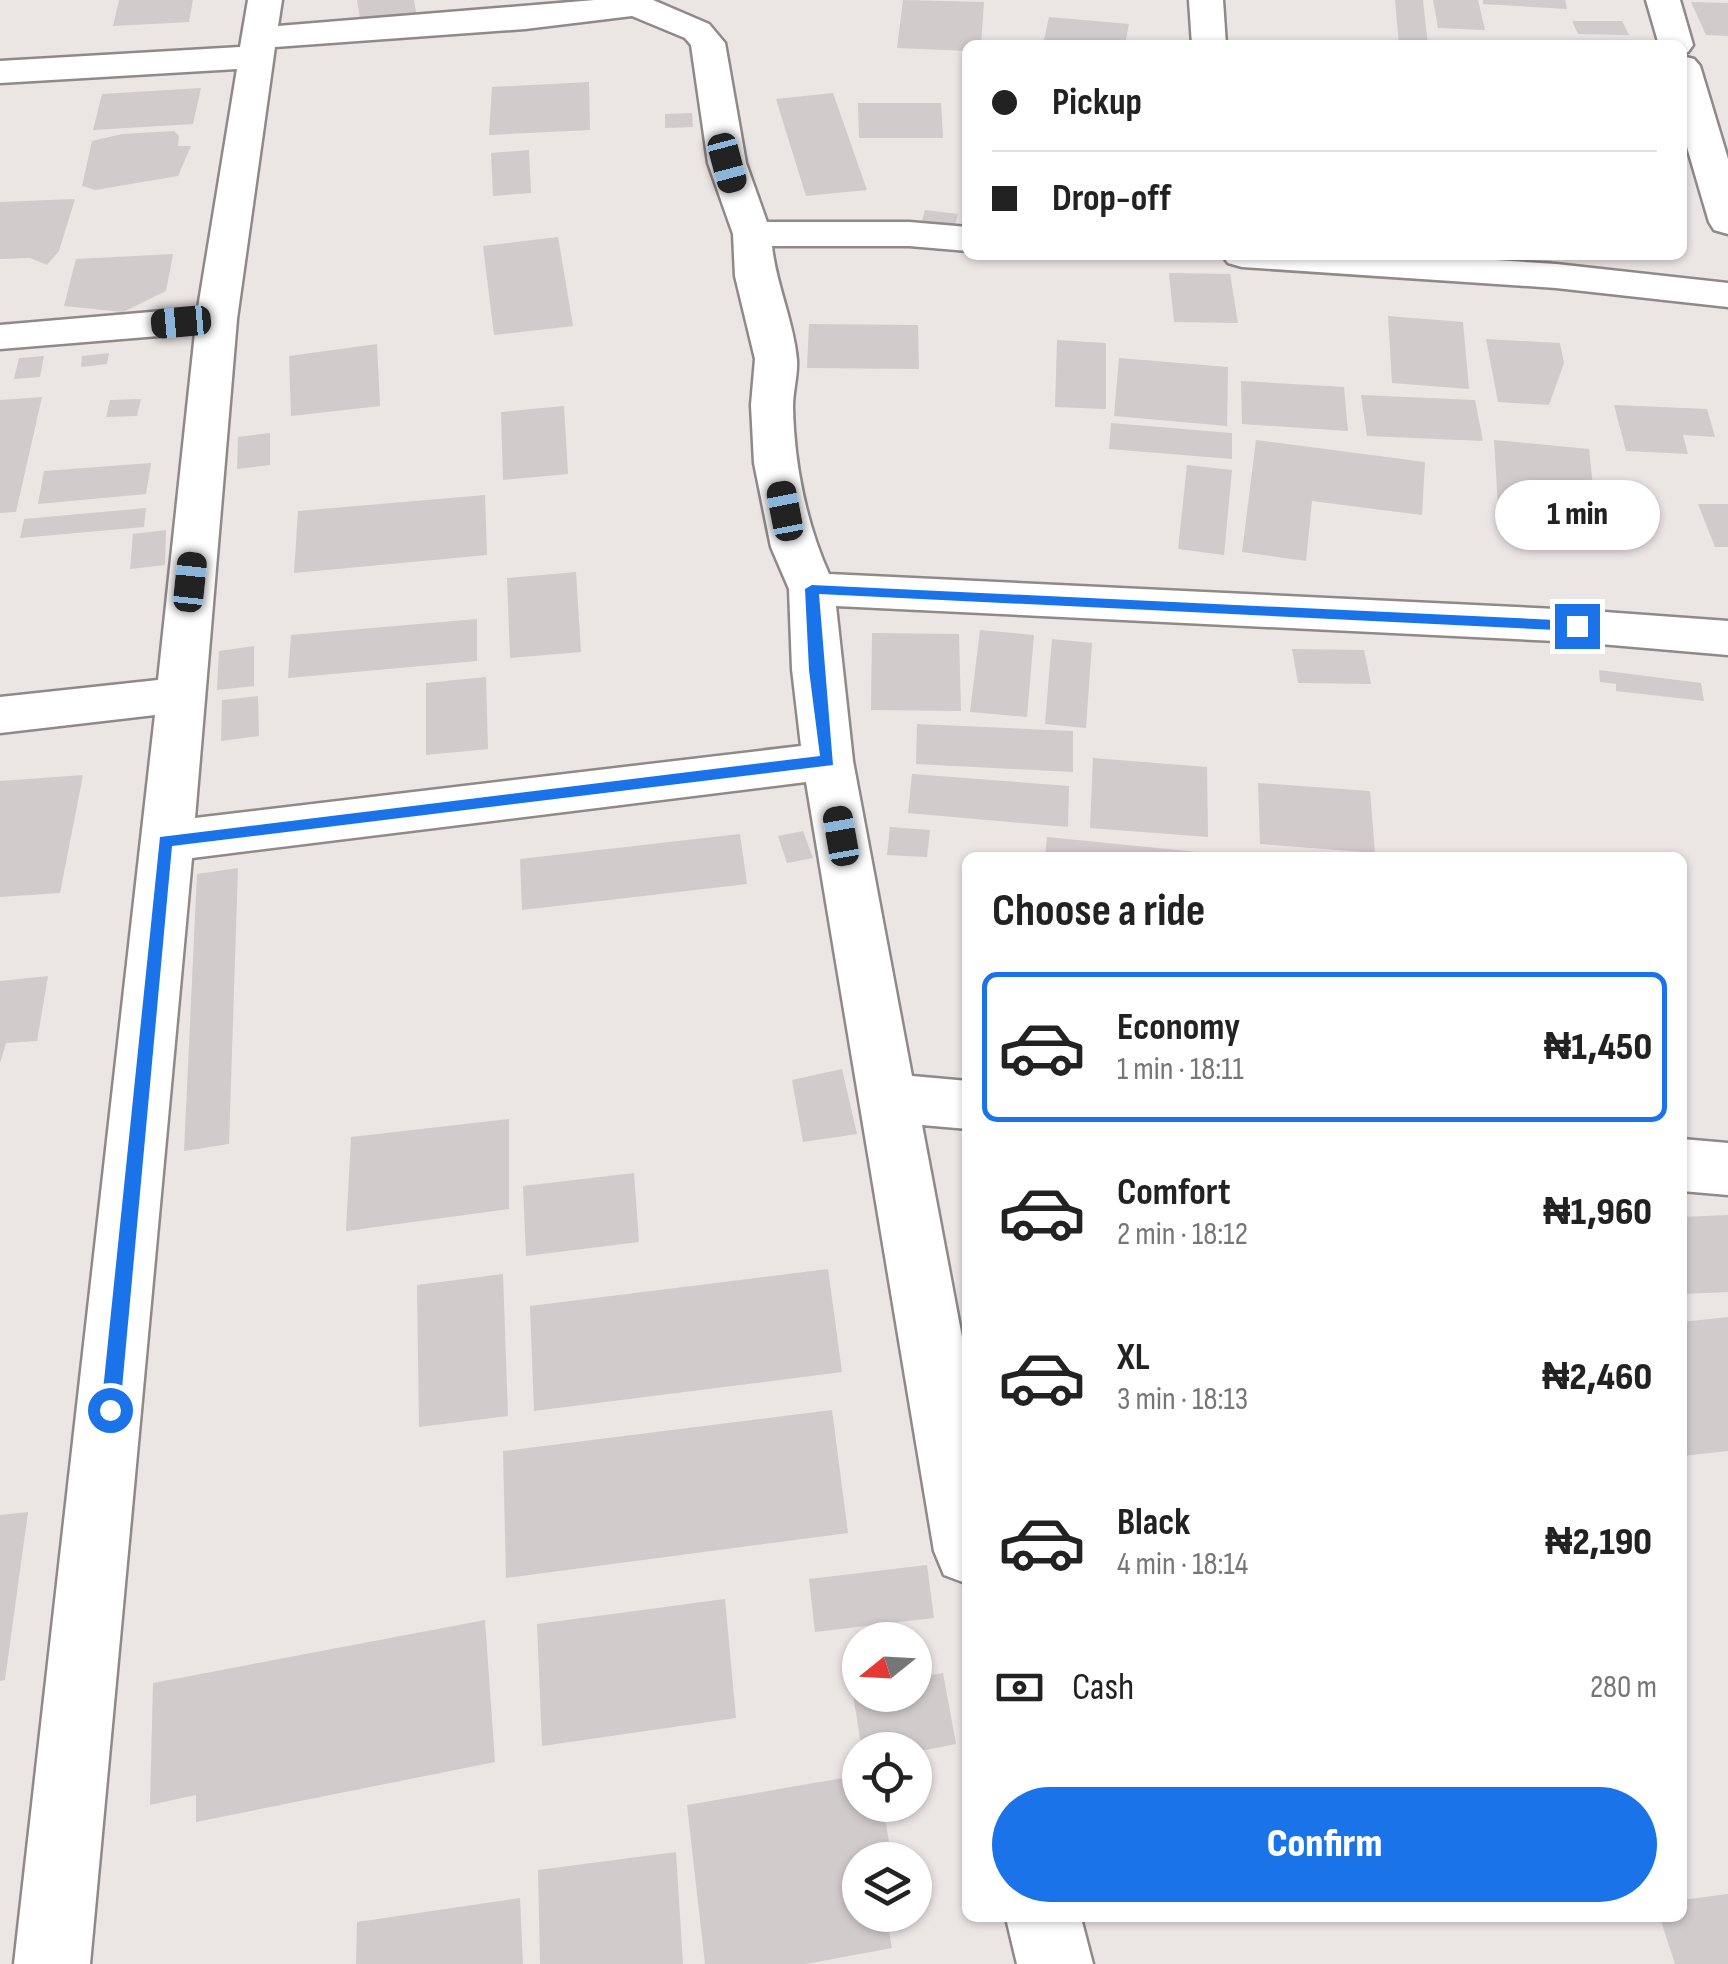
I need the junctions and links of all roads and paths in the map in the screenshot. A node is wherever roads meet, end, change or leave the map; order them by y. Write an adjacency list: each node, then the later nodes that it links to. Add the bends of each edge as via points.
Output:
1 (1206, 0): 5 (street)
2 (1663, 0): 6 (street)
3 (634, 2): 4 (street, via 525,19); 10 (street, via 697,31 708,43 727,163)
4 (260, 31): 7 (street); 14 (street)
5 (1209, 40)
6 (1675, 40)
7 (0, 72)
8 (1687, 83): 9 (street)
9 (1728, 222)
10 (752, 234): 11 (street); 16 (street, via 776,360 776,463 794,547)
11 (962, 239)
12 (1317, 260): 13 (street)
13 (1728, 294)
14 (217, 319): 15 (street); 18 (street)
15 (0, 337)
16 (812, 589): 17 (street); 20 (street)
17 (1728, 638)
18 (179, 695): 19 (street); 21 (street)
19 (0, 714)
20 (828, 761): 21 (street); 22 (street)
21 (165, 841): 28 (street)
22 (887, 1098): 23 (street); 26 (street)
23 (962, 1104)
24 (1687, 1165): 25 (street)
25 (1728, 1169)
26 (962, 1517)
27 (1045, 1922): 29 (street)
28 (52, 1964)
29 (1055, 1964)

